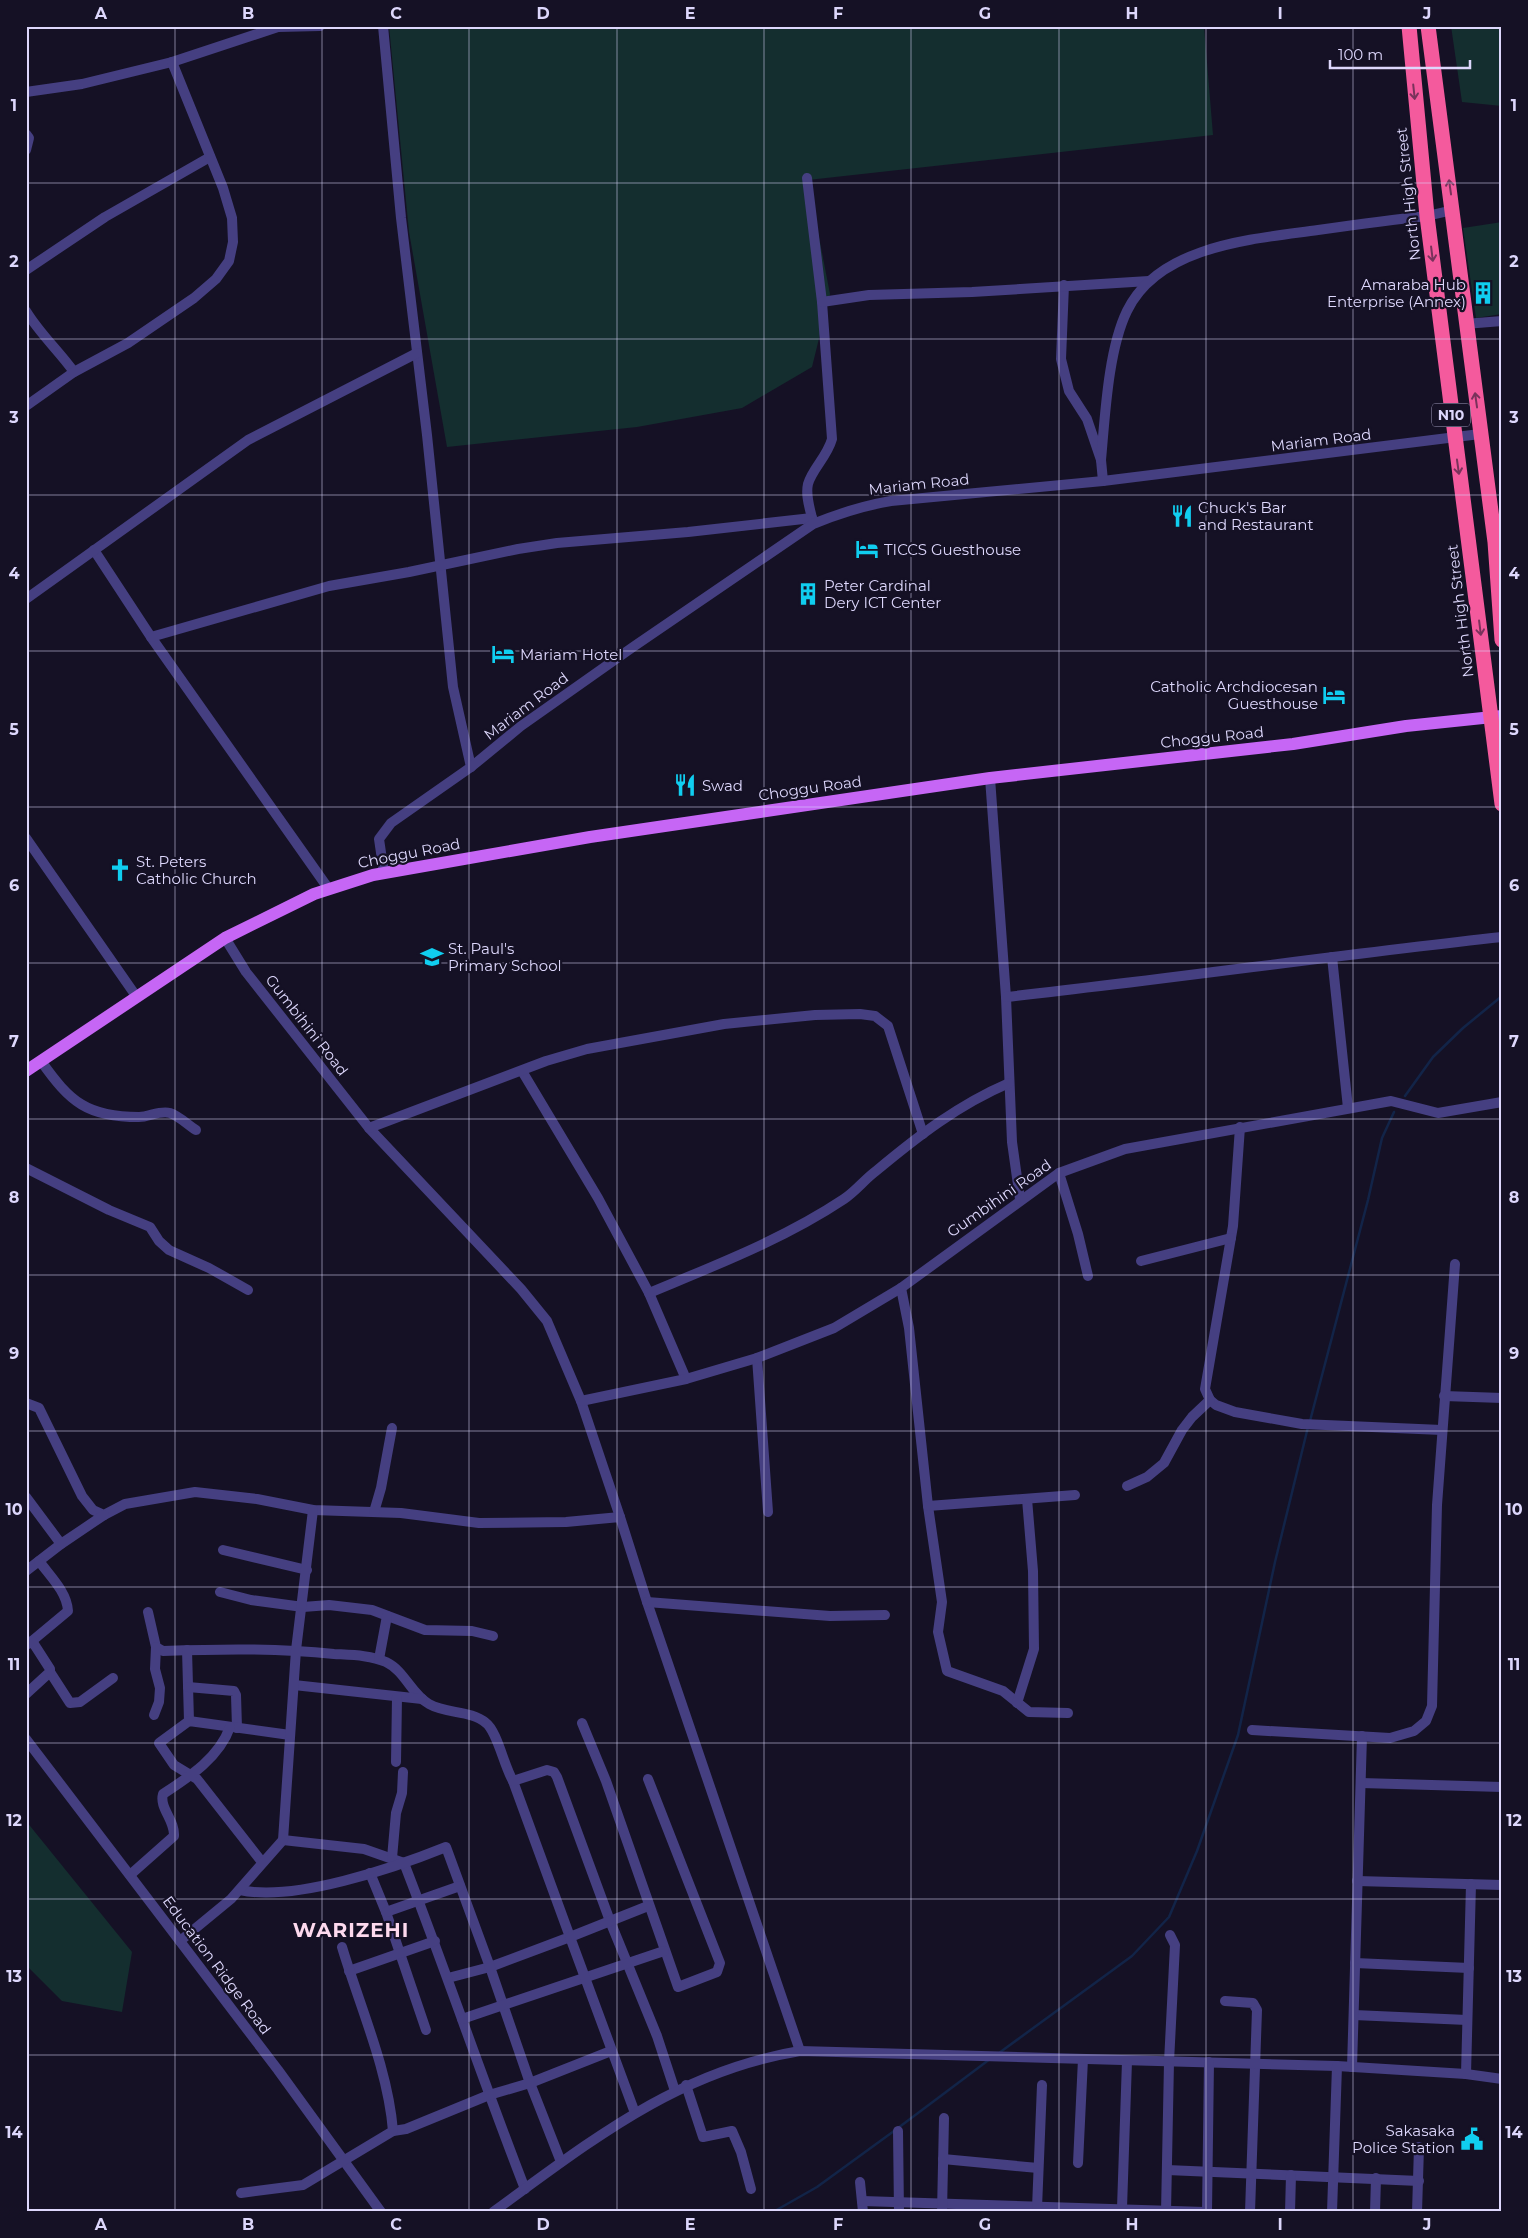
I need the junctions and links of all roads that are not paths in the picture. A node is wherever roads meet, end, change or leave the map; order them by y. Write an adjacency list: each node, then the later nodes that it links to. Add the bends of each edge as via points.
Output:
1 (320, 26): 5 (street, via 278,27)
2 (383, 26): 20 (street)
3 (1409, 26): 12 (highway, North High Street / N10, one-way to 12)
4 (1428, 26): 11 (highway, N10, one-way to 4)
5 (172, 62): 6 (street, via 82,84); 9 (street)
6 (26, 92)
7 (26, 134): 8 (street, via 29,138)
8 (26, 150)
9 (210, 157): 13 (street, via 105,217); 21 (street, via 232,218 233,242 229,260 216,278 194,298 128,343)
10 (807, 178): 16 (street)
11 (1453, 210): 12 (street); 19 (highway, N10)
12 (1427, 216): 14 (street, via 1234,241 1179,263); 24 (highway, North High Street / N10, one-way to 24)
13 (26, 270)
14 (1149, 281): 15 (street); 25 (street, via 1127,312 1117,342 1106,403)
15 (1064, 285): 16 (street, via 869,295); 25 (street, via 1061,359 1069,391 1087,419)
16 (822, 302): 27 (street, via 832,439 808,484)
17 (26, 311): 21 (street, via 38,331 62,354)
18 (1502, 321): 19 (street)
19 (1466, 324): 23 (highway, N10, one-way to 19)
20 (417, 353): 29 (street, via 248,440); 30 (street)
21 (74, 372): 22 (street)
22 (26, 406)
23 (1480, 434): 24 (street, Mariam Road); 28 (highway, N10)
24 (1454, 438): 26 (street, Mariam Road); 34 (highway, North High Street / N10, one-way to 34)
25 (1102, 460): 26 (street)
26 (1104, 481): 27 (street, Mariam Road, via 891,501 860,506)
27 (812, 521): 30 (street, via 558,543); 35 (street, Mariam Road, via 521,726)
28 (1498, 542): 33 (highway, N10)
29 (94, 550): 31 (street); 32 (street)
30 (441, 565): 32 (street, via 329,586); 35 (street, via 453,687)
31 (26, 599)
32 (151, 636): 40 (street)
33 (1502, 640)
34 (1496, 716): 36 (main road, Choggu Road, via 1293,744); 37 (highway, North High Street / N10)
35 (472, 766): 39 (street, Mariam Road, via 391,823 379,839)
36 (990, 778): 39 (main road, Choggu Road, via 600,835); 45 (street)
37 (1502, 804)
38 (26, 838): 44 (street)
39 (384, 873): 40 (main road, Choggu Road)
40 (328, 888): 42 (main road, Choggu Road)
41 (1502, 937): 43 (street)
42 (225, 938): 44 (main road, Choggu Road); 53 (street, Gumbihini Road, via 246,972)
43 (1332, 957): 45 (street); 51 (street)
44 (136, 996): 46 (main road, Choggu Road)
45 (1006, 997): 49 (street)
46 (41, 1060): 47 (main road, Choggu Road); 54 (street, via 58,1085 80,1104 118,1117 171,1114)
47 (26, 1071)
48 (522, 1071): 53 (street); 55 (street, via 588,1049 724,1024 815,1015 874,1016 888,1026); 65 (street, via 598,1198)
49 (1008, 1083): 55 (street, via 948,1115); 58 (street)
50 (1502, 1102): 51 (street, Gumbihini Road, via 1438,1113 1391,1101)
51 (1348, 1108): 52 (street, Gumbihini Road)
52 (1240, 1127): 57 (street, Gumbihini Road, via 1125,1149); 59 (street)
53 (369, 1128): 71 (street, Gumbihini Road, via 522,1289 547,1321)
54 (196, 1130)
55 (924, 1134): 65 (street, via 847,1197 812,1220)
56 (26, 1168): 64 (street, via 109,1210 150,1226 169,1250)
57 (1059, 1173): 58 (street, Gumbihini Road); 62 (street)
58 (1020, 1199): 63 (street, Gumbihini Road)
59 (1231, 1238): 60 (street); 70 (street, via 1205,1389)
60 (1141, 1261)
61 (1455, 1264): 68 (street)
62 (1088, 1276)
63 (901, 1288): 66 (street, Gumbihini Road, via 834,1328); 79 (street, via 909,1328)
64 (248, 1290)
65 (649, 1293): 67 (street)
66 (757, 1358): 67 (street, Gumbihini Road); 82 (street)
67 (686, 1379): 71 (street, Gumbihini Road)
68 (1444, 1396): 69 (street); 74 (street)
69 (1502, 1398)
70 (1210, 1400): 74 (street, via 1235,1412 1302,1424); 75 (street, via 1182,1430 1164,1463 1147,1477)
71 (581, 1401): 84 (street, Gumbihini Road)
72 (26, 1402): 83 (street, via 40,1408 82,1496 93,1510)
73 (392, 1428): 81 (street)
74 (1442, 1430): 117 (street, via 1432,1706 1426,1721 1414,1732 1390,1738)
75 (1127, 1486)
76 (1076, 1495): 78 (street)
77 (26, 1497): 85 (street)
78 (1027, 1498): 79 (street); 109 (street, via 1033,1571 1034,1648)
79 (928, 1506): 109 (street, via 942,1602 938,1632 947,1671 1004,1691)
80 (313, 1510): 81 (street); 83 (street, via 195,1492 125,1504); 89 (street)
81 (374, 1512): 84 (street, via 478,1524)
82 (768, 1512)
83 (104, 1515): 85 (street)
84 (620, 1517): 91 (street, Gumbihini Road)
85 (61, 1544): 87 (street)
86 (223, 1550): 89 (street)
87 (39, 1561): 88 (street); 97 (street, via 63,1592 68,1611)
88 (26, 1570)
89 (307, 1570): 92 (street)
90 (220, 1592): 92 (street)
91 (647, 1602): 94 (street, via 830,1616); 162 (street, Gumbihini Road)
92 (303, 1607): 95 (street, via 372,1610); 100 (street)
93 (148, 1612): 98 (street)
94 (885, 1615)
95 (386, 1616): 96 (street, via 425,1630 472,1631); 101 (street)
96 (494, 1636)
97 (29, 1643): 102 (street)
98 (156, 1647): 99 (street, via 163,1651); 111 (street, via 155,1670 160,1688)
99 (187, 1650): 100 (street); 105 (street)
100 (296, 1650): 101 (street); 104 (street)
101 (379, 1659): 108 (street, via 396,1669)
102 (50, 1672): 103 (street, via 70,1703 80,1702); 106 (street)
103 (113, 1678)
104 (294, 1685): 107 (street); 116 (street)
105 (188, 1686): 112 (street); 114 (street, via 234,1691)
106 (26, 1694)
107 (397, 1697): 108 (street); 119 (street)
108 (422, 1699): 123 (street, via 487,1723)
109 (1017, 1703): 110 (street, via 1029,1712)
110 (1068, 1713)
111 (154, 1715)
112 (189, 1721): 114 (street); 121 (street, via 159,1743 174,1765)
113 (582, 1723): 138 (street, via 606,1781)
114 (233, 1728): 116 (street); 121 (street, via 223,1745)
115 (1252, 1730): 117 (street)
116 (290, 1735): 126 (street)
117 (1362, 1736): 124 (street)
118 (26, 1739): 131 (street, Education Ridge Road)
119 (396, 1762)
120 (404, 1772): 127 (street)
121 (192, 1775): 128 (street); 131 (street, via 162,1796 161,1801 174,1825 174,1836)
122 (648, 1779): 146 (street, via 720,1962 717,1972 678,1987)
123 (514, 1781): 140 (street, via 547,1770 554,1772); 142 (street)
124 (1361, 1783): 125 (street); 132 (street)
125 (1502, 1787)
126 (283, 1840): 127 (street, via 364,1849); 128 (street)
127 (392, 1858): 129 (street)
128 (262, 1862): 136 (street)
129 (404, 1863): 130 (street); 135 (street, via 446,1847); 137 (street)
130 (370, 1873): 136 (street, via 326,1885 277,1892 257,1894); 139 (street)
131 (130, 1875): 144 (street, Education Ridge Road)
132 (1357, 1881): 133 (street); 148 (street)
133 (1471, 1884): 134 (street); 151 (street)
134 (1502, 1885)
135 (460, 1886): 137 (street); 150 (street)
136 (240, 1890): 144 (street)
137 (419, 1902): 139 (street); 143 (street)
138 (648, 1906): 140 (street); 146 (street)
139 (386, 1912): 147 (street)
140 (610, 1921): 142 (street); 149 (street)
141 (1170, 1935): 165 (street, via 1175,1945)
142 (570, 1937): 150 (street); 153 (street)
143 (435, 1940): 147 (street); 154 (street)
144 (180, 1941): 183 (street, Education Ridge Road)
145 (342, 1947): 152 (street)
146 (664, 1951): 149 (street)
147 (399, 1954): 152 (street); 160 (street)
148 (1355, 1962): 151 (street); 157 (street)
149 (626, 1963): 153 (street); 175 (street, via 657,2036)
150 (490, 1967): 154 (street); 156 (street)
151 (1468, 1968): 159 (street)
152 (349, 1971): 180 (street, via 384,2081)
153 (586, 1977): 156 (street); 161 (street)
154 (448, 1978): 158 (street)
155 (1225, 2001): 167 (street, via 1253,2003 1255,2006)
156 (504, 2005): 158 (street); 172 (street)
157 (1354, 2015): 159 (street); 169 (street)
158 (462, 2019): 176 (street)
159 (1467, 2020): 170 (street)
160 (426, 2030)
161 (611, 2051): 172 (street); 177 (street)
162 (800, 2051): 163 (street); 174 (street, via 765,2056)
163 (1084, 2059): 164 (street); 185 (street)
164 (1127, 2061): 165 (street); 202 (street)
165 (1169, 2062): 166 (street); 187 (street)
166 (1209, 2062): 167 (street); 188 (street)
167 (1255, 2063): 168 (street); 189 (street)
168 (1337, 2066): 169 (street); 191 (street)
169 (1352, 2066): 170 (street)
170 (1466, 2074): 171 (street)
171 (1502, 2079)
172 (530, 2083): 176 (street); 184 (street)
173 (1042, 2084): 186 (street)
174 (686, 2085): 175 (street); 196 (street, via 703,2137 732,2132)
175 (675, 2091): 177 (street)
176 (488, 2095): 180 (street); 195 (street)
177 (635, 2113): 184 (street)
178 (944, 2118): 182 (street)
179 (898, 2131): 199 (street)
180 (393, 2132): 183 (street)
181 (1419, 2147): 193 (street)
182 (943, 2159): 186 (street); 200 (street)
183 (344, 2161): 197 (street, via 303,2185); 205 (street, Education Ridge Road)
184 (561, 2162): 195 (street)
185 (1078, 2163)
186 (1038, 2168): 201 (street)
187 (1167, 2170): 188 (street); 204 (street)
188 (1208, 2171): 189 (street); 207 (street)
189 (1251, 2173): 190 (street); 208 (street)
190 (1291, 2175): 191 (street); 209 (street)
191 (1332, 2176): 192 (street); 210 (street)
192 (1376, 2178): 193 (street); 211 (street)
193 (1419, 2181): 212 (street)
194 (860, 2182): 198 (street)
195 (525, 2189): 206 (street)
196 (751, 2189)
197 (241, 2193)
198 (863, 2207): 199 (street)
199 (899, 2207): 200 (street)
200 (943, 2208): 201 (street)
201 (1036, 2208): 203 (street)
202 (1119, 2209): 203 (street); 204 (street)
203 (1087, 2210)
204 (1166, 2210): 207 (street)
205 (381, 2212)
206 (493, 2212)
207 (1206, 2212)
208 (1250, 2212)
209 (1290, 2212)
210 (1332, 2212)
211 (1376, 2212)
212 (1418, 2212)

